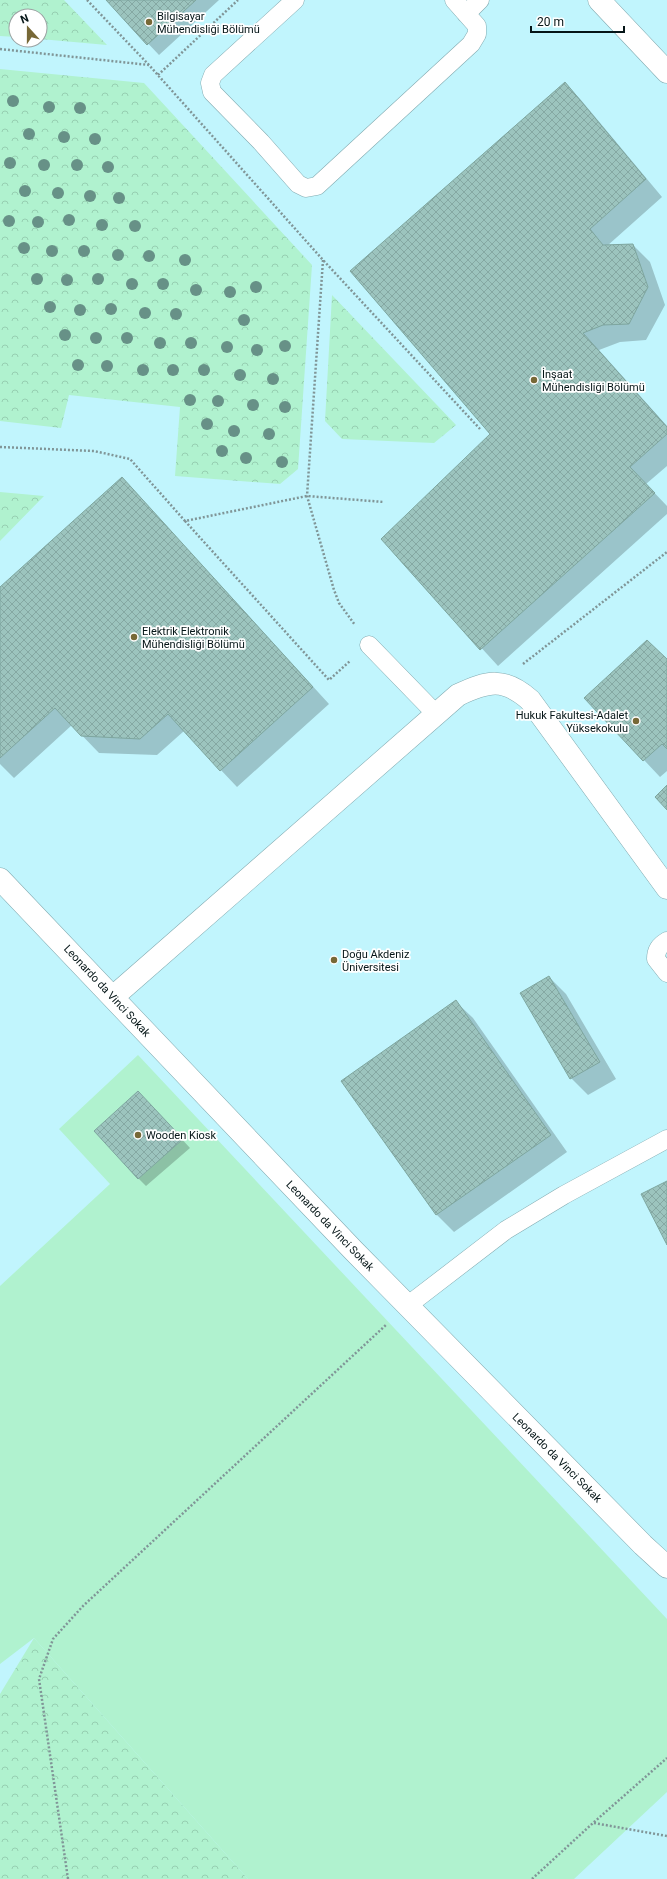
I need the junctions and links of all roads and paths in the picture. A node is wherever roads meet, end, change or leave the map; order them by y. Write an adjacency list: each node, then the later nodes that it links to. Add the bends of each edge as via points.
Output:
1 (87, 0): 9 (path)
2 (238, 0): 11 (path)
3 (295, 0): 7 (lane, via 213,75 210,83 212,92 298,184 306,188 317,186 471,44 477,34 477,26)
4 (454, 0): 7 (lane)
5 (480, 0): 7 (lane)
6 (599, 0): 10 (street)
7 (466, 14)
8 (0, 49): 9 (path)
9 (149, 65): 11 (path)
10 (667, 72)
11 (158, 74): 12 (path)
12 (323, 260): 13 (path); 15 (path)
13 (480, 429)
14 (0, 447): 17 (path, via 94,451 130,459)
15 (307, 496): 16 (path); 17 (path); 19 (path, via 334,590)
16 (384, 502)
17 (185, 521): 19 (path, via 328,680)
18 (667, 552): 20 (path)
19 (369, 645): 21 (lane)
20 (498, 684): 21 (street, via 478,686 458,695); 23 (street, via 516,688 530,700)
21 (436, 714): 26 (street)
22 (0, 879): 26 (street, Leonardo da Vinci Sokak)
23 (667, 888)
24 (667, 941): 25 (lane, via 660,945 656,952 656,960)
25 (667, 973)
26 (113, 997): 28 (street, Leonardo da Vinci Sokak)
27 (667, 1139): 28 (lane, via 506,1230)
28 (407, 1306): 29 (street, Leonardo da Vinci Sokak); 33 (path, via 83,1606 53,1639 39,1679)
29 (667, 1567)
30 (667, 1758): 31 (path)
31 (593, 1822): 32 (path); 34 (path)
32 (667, 1836)
33 (68, 1879)
34 (532, 1879)

